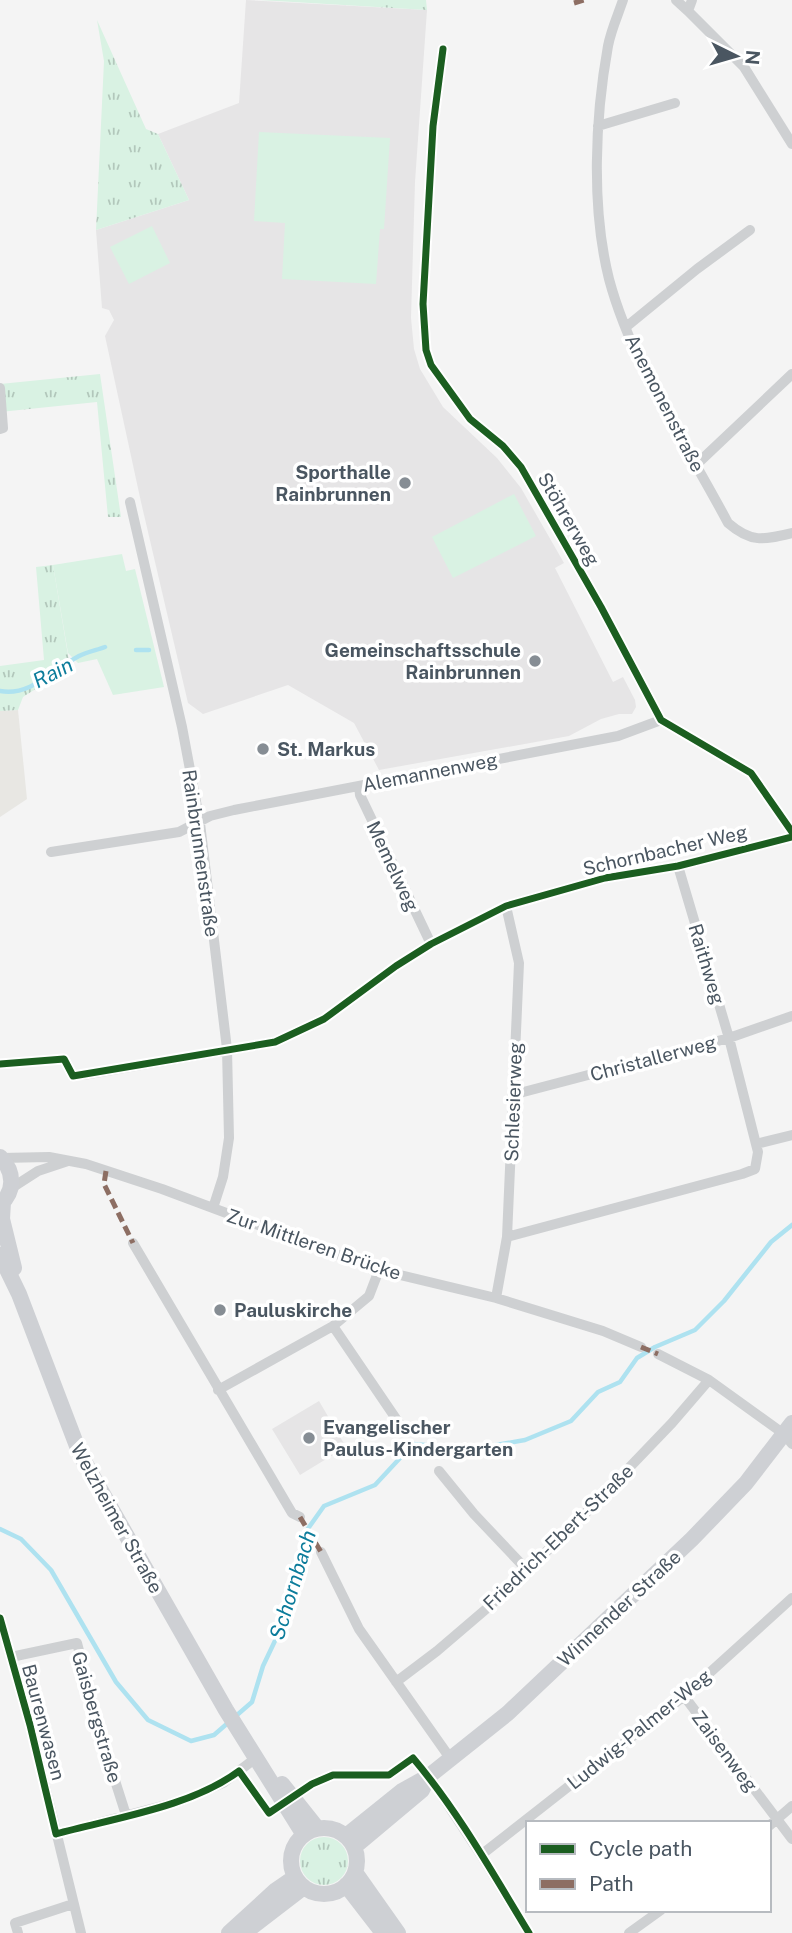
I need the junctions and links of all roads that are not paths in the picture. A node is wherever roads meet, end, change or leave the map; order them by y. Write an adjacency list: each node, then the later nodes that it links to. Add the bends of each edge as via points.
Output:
1 (623, 0): 6 (street, Anemonenstraße, via 609,44)
2 (676, 0): 3 (street)
3 (690, 5): 7 (street, via 744,68)
4 (443, 49): 16 (street, Stöhrerweg, via 433,126 423,304 431,365 470,419 521,467)
5 (675, 103): 6 (street)
6 (598, 126): 9 (street, Anemonenstraße, via 601,228 609,278)
7 (792, 144)
8 (750, 230): 9 (street)
9 (626, 327): 13 (street, Anemonenstraße)
10 (792, 374): 13 (street)
11 (0, 388): 12 (street)
12 (0, 429)
13 (697, 464): 15 (street, Anemonenstraße, via 728,523 743,537 771,539)
14 (130, 502): 18 (street, Rainbrunnenstraße)
15 (792, 533)
16 (661, 720): 17 (street, Alemannenweg, via 618,736); 19 (street, via 751,773)
17 (359, 786): 18 (street, Alemannenweg, via 234,810); 23 (street, Memelweg)
18 (200, 823): 20 (street, Alemannenweg, via 179,832); 26 (street, Rainbrunnenstraße)
19 (792, 835): 21 (street, Schornbacher Weg)
20 (51, 852)
21 (678, 866): 22 (street, Schornbacher Weg, via 605,878); 25 (street, Raithweg)
22 (506, 906): 23 (street, Schornbacher Weg); 28 (street, Schlesierweg, via 519,963)
23 (431, 944): 26 (street, Schornbacher Weg, via 324,1019 275,1042)
24 (792, 1016): 25 (street, Christallerweg)
25 (729, 1038): 28 (street, Christallerweg); 30 (street, Raithweg)
26 (227, 1049): 27 (street, Schornbacher Weg); 34 (street, Rainbrunnenstraße, via 229,1138)
27 (83, 1075)
28 (512, 1095): 35 (street, Schlesierweg)
29 (792, 1135): 30 (street)
30 (756, 1144): 35 (street, via 755,1168 742,1174)
31 (0, 1158): 32 (street, Zur Mittleren Brücke); 33 (main road, Welzheimer Straße, via 10,1171)
32 (68, 1161): 33 (street, via 38,1171); 34 (street, Zur Mittleren Brücke)
33 (5, 1199): 39 (main road, Welzheimer Straße, via 2,1219)
34 (213, 1208): 38 (street, Zur Mittleren Brücke)
35 (507, 1237): 40 (street, Schlesierweg)
36 (133, 1242): 45 (street)
37 (0, 1255): 39 (main road, Welzheimer Straße)
38 (379, 1270): 40 (street, Zur Mittleren Brücke); 41 (street, via 369,1296)
39 (19, 1294): 57 (main road, Welzheimer Straße, via 80,1454)
40 (496, 1298): 42 (street, Zur Mittleren Brücke)
41 (333, 1326): 45 (street); 46 (street)
42 (641, 1347)
43 (658, 1354): 44 (street)
44 (709, 1380): 47 (street); 51 (street, Friedrich-Ebert-Straße, via 615,1483)
45 (218, 1390): 49 (street, via 292,1513)
46 (403, 1430)
47 (789, 1434): 59 (main road, Winnender Straße, via 692,1539 508,1713)
48 (439, 1471): 51 (street)
49 (300, 1517)
50 (321, 1552): 55 (street, via 359,1629)
51 (526, 1569): 55 (street, Friedrich-Ebert-Straße, via 492,1604)
52 (792, 1598): 56 (street, Ludwig-Palmer-Weg)
53 (0, 1618): 54 (street, Baurenwasen)
54 (10, 1657): 62 (street, Gaisbergstraße, via 77,1643); 65 (street, Baurenwasen)
55 (396, 1682): 59 (street)
56 (684, 1696): 63 (street, Zaisenweg); 68 (street, Ludwig-Palmer-Weg)
57 (239, 1731): 58 (main road, Welzheimer Straße); 64 (main road, Welzheimer Straße)
58 (256, 1758): 62 (street, via 223,1783 181,1801); 64 (main road, Welzheimer Straße)
59 (450, 1758): 60 (main road, Winnender Straße)
60 (429, 1776): 67 (main road, Winnender Straße, via 402,1791); 68 (street)
61 (792, 1806): 63 (street)
62 (126, 1815): 65 (street)
63 (774, 1823): 66 (street, Zaisenweg)
64 (310, 1832): 67 (main road, via 327,1828); 70 (main road, via 293,1850 291,1859)
65 (57, 1834): 71 (street, Baurenwasen)
66 (792, 1839)
67 (350, 1841): 69 (main road, via 356,1855)
68 (481, 1854): 79 (street)
69 (350, 1879): 70 (main road, via 325,1894); 77 (main road); 78 (main road)
70 (300, 1882): 75 (main road, via 276,1890); 76 (main road)
71 (74, 1904): 73 (street, via 15,1923); 74 (street, Baurenwasen)
72 (657, 1912): 80 (street)
73 (18, 1933)
74 (81, 1933)
75 (229, 1933)
76 (244, 1933)
77 (383, 1933)
78 (398, 1933)
79 (528, 1933)
80 (629, 1933)

